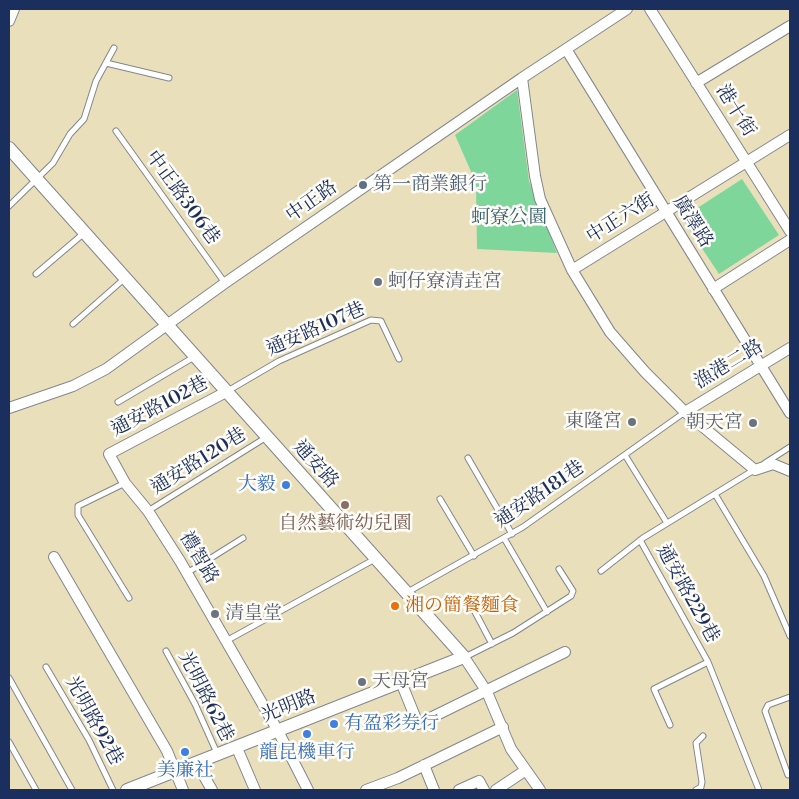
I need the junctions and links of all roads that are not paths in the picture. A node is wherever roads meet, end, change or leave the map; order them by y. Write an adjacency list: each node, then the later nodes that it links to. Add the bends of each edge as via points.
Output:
1 (14, 9): 4 (street)
2 (627, 9): 7 (street, 中正路)
3 (650, 9): 11 (street, 港十街)
4 (9, 21)
5 (790, 26): 11 (street)
6 (114, 48): 8 (lane)
7 (566, 49): 10 (street, 中正路); 18 (street, 廣澤路)
8 (106, 63): 9 (lane); 16 (lane, via 96,81 84,119)
9 (169, 78)
10 (522, 78): 22 (street, via 534,176 540,199); 25 (street, 中正路)
11 (696, 83): 15 (street, 港十街)
12 (116, 131): 25 (lane, 中正路306巷)
13 (790, 135): 15 (street, 中正六街)
14 (9, 148): 16 (street, 通安路)
15 (746, 162): 18 (street, 中正六街); 19 (street, 港十街)
16 (38, 180): 17 (lane); 20 (street, 通安路)
17 (9, 206)
18 (666, 212): 22 (street, 中正六街); 26 (street, 廣澤路)
19 (790, 231)
20 (83, 234): 23 (lane); 24 (street, 通安路)
21 (790, 240): 26 (street)
22 (572, 270): 36 (street, via 610,332 644,372)
23 (36, 274)
24 (124, 279): 27 (lane); 28 (street, 通安路)
25 (225, 283): 28 (street, 中正路)
26 (713, 289): 32 (street, 廣澤路)
27 (73, 324)
28 (167, 325): 30 (street, 通安路); 35 (street, 中正路, via 106,369 73,386)
29 (790, 348): 32 (street, 漁港二路)
30 (194, 357): 33 (street, 通安路); 34 (lane)
31 (399, 359): 33 (lane, 通安路107巷, via 381,321 371,320 279,361)
32 (761, 366): 36 (street, 漁港二路); 37 (street, 廣澤路)
33 (226, 392): 38 (street, 通安路); 40 (street, 通安路102巷)
34 (118, 402)
35 (9, 408)
36 (685, 412): 41 (lane, 通安路181巷); 43 (street)
37 (790, 412)
38 (265, 438): 48 (lane, 通安路120巷); 56 (street, 通安路)
39 (790, 447): 43 (lane)
40 (109, 454): 45 (street, 禮智路)
41 (625, 455): 49 (lane); 50 (lane, 通安路181巷)
42 (468, 458): 50 (lane)
43 (755, 470): 44 (street, via 773,464); 46 (lane)
44 (790, 471)
45 (125, 483): 48 (street, 禮智路); 61 (lane, via 78,506 78,515)
46 (716, 494): 49 (lane); 64 (lane, via 764,576)
47 (440, 499): 54 (lane)
48 (148, 511): 59 (street, 禮智路)
49 (667, 523): 53 (lane)
50 (512, 534): 52 (lane, 通安路181巷)
51 (244, 538): 59 (lane)
52 (504, 538): 54 (lane, 通安路181巷); 63 (lane)
53 (640, 540): 58 (lane); 70 (lane, 通安路229巷)
54 (474, 556): 60 (lane, 通安路181巷)
55 (54, 557): 86 (street, via 162,742)
56 (375, 560): 60 (street, 通安路); 65 (lane)
57 (559, 569): 63 (lane, via 572,594)
58 (601, 571)
59 (187, 573): 65 (street, 禮智路)
60 (406, 594): 69 (street, 通安路)
61 (129, 598)
62 (474, 610): 66 (lane)
63 (547, 612): 66 (lane)
64 (790, 636)
65 (225, 642): 78 (street, 禮智路)
66 (492, 644): 69 (lane)
67 (166, 650): 82 (lane, 光明路62巷)
68 (565, 652): 74 (street)
69 (464, 658): 73 (street, 光明路); 74 (street, 通安路)
70 (708, 662): 76 (lane, via 654,690); 104 (lane, 通安路229巷)
71 (46, 667): 91 (lane, 光明路92巷, via 89,740)
72 (9, 678): 90 (lane)
73 (401, 682): 74 (street, via 418,724); 78 (street, 光明路)
74 (486, 692): 77 (street, 通安路)
75 (790, 697): 87 (lane, via 768,705 766,711)
76 (670, 726)
77 (503, 727): 84 (street); 85 (street, 通安路, via 511,749)
78 (278, 731): 81 (street, 光明路); 96 (street, 禮智路)
79 (703, 736): 103 (lane, via 696,743 702,782)
80 (9, 742): 89 (lane)
81 (237, 748): 82 (street, 光明路); 95 (street)
82 (218, 756): 83 (street, 光明路)
83 (197, 764): 86 (street, 光明路); 94 (street)
84 (424, 765): 97 (street); 98 (street)
85 (526, 770): 101 (street); 102 (street, 通安路)
86 (175, 772): 88 (street, 光明路); 93 (street)
87 (788, 772)
88 (150, 786): 92 (street, 光明路)
89 (36, 790)
90 (72, 790)
91 (113, 790)
92 (127, 790)
93 (184, 790)
94 (212, 790)
95 (255, 790)
96 (308, 790)
97 (366, 790)
98 (434, 790)
99 (459, 790): 100 (street, via 479,781)
100 (484, 790)
101 (496, 790)
102 (540, 790)
103 (696, 790)
104 (759, 790)

